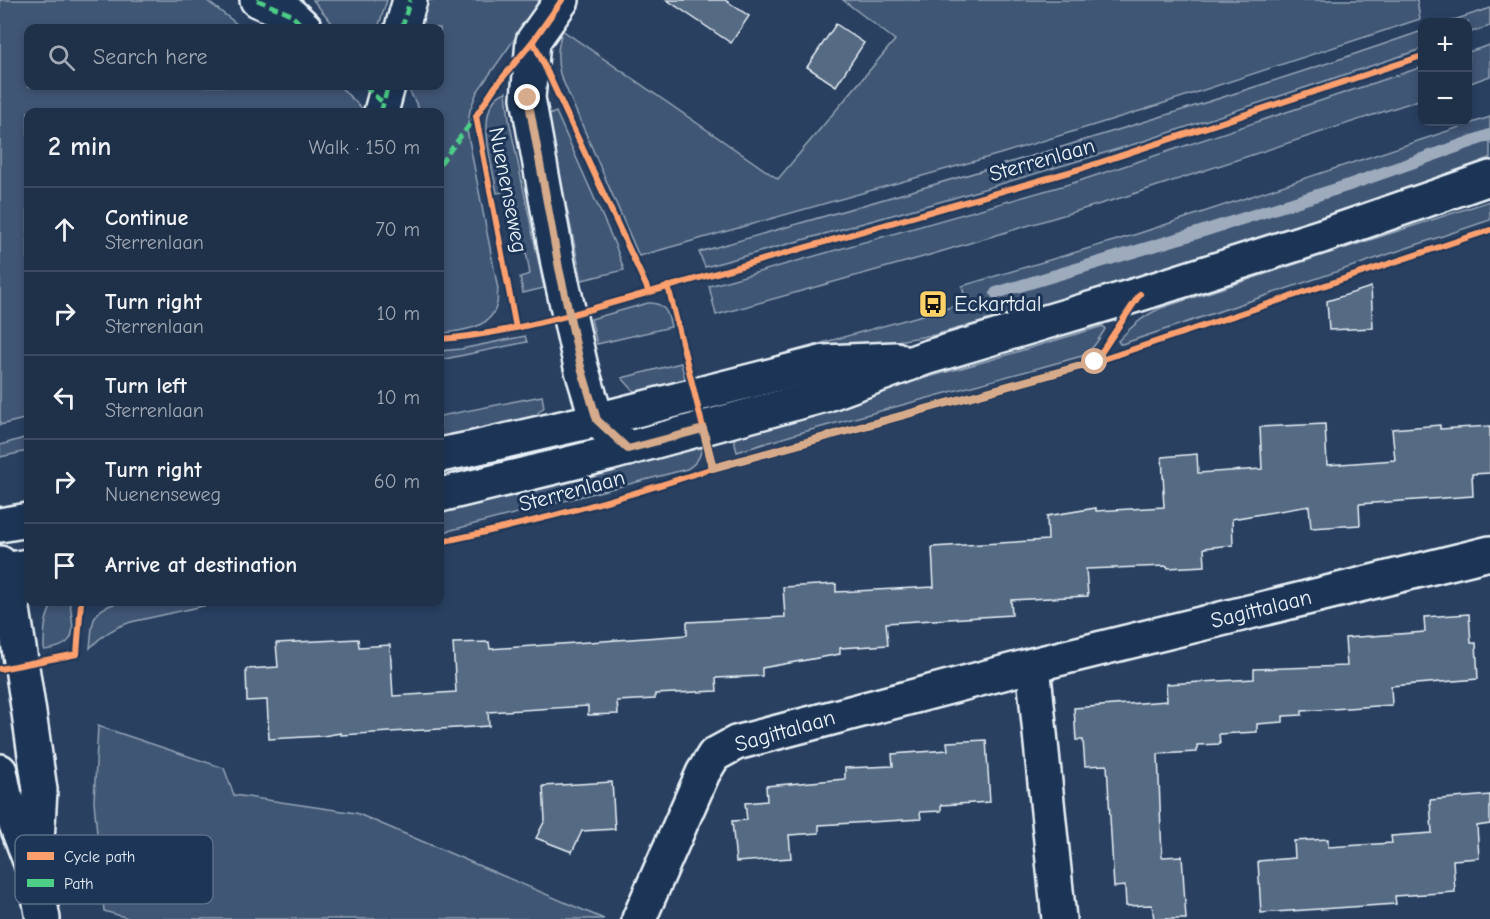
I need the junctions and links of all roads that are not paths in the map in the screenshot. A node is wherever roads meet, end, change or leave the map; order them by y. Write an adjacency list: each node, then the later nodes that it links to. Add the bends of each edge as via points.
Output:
1 (258, 0): 4 (street, via 290,14)
2 (410, 0): 5 (street)
3 (562, 0): 8 (street, Nuenenseweg, via 533,41 528,98 559,268)
4 (301, 24)
5 (403, 24)
6 (1490, 178): 7 (street, Sterrenlaan, via 1322,236)
7 (925, 358): 8 (street, Sterrenlaan, via 825,362); 9 (street, Sterrenlaan, via 825,396)
8 (597, 420): 9 (street); 10 (street, Sterrenlaan)
9 (628, 449): 11 (street, Sterrenlaan)
10 (444, 454)
11 (444, 494)
12 (24, 521): 13 (street)
13 (0, 525)
14 (1490, 553): 16 (street, Sagittalaan)
15 (9, 568): 19 (street, via 40,790)
16 (1033, 665): 22 (street, Sagittalaan, via 736,743 714,755); 23 (street)
17 (0, 771): 18 (street)
18 (20, 835)
19 (37, 835)
20 (40, 904): 21 (street)
21 (43, 919)
22 (639, 919)
23 (1059, 919)

